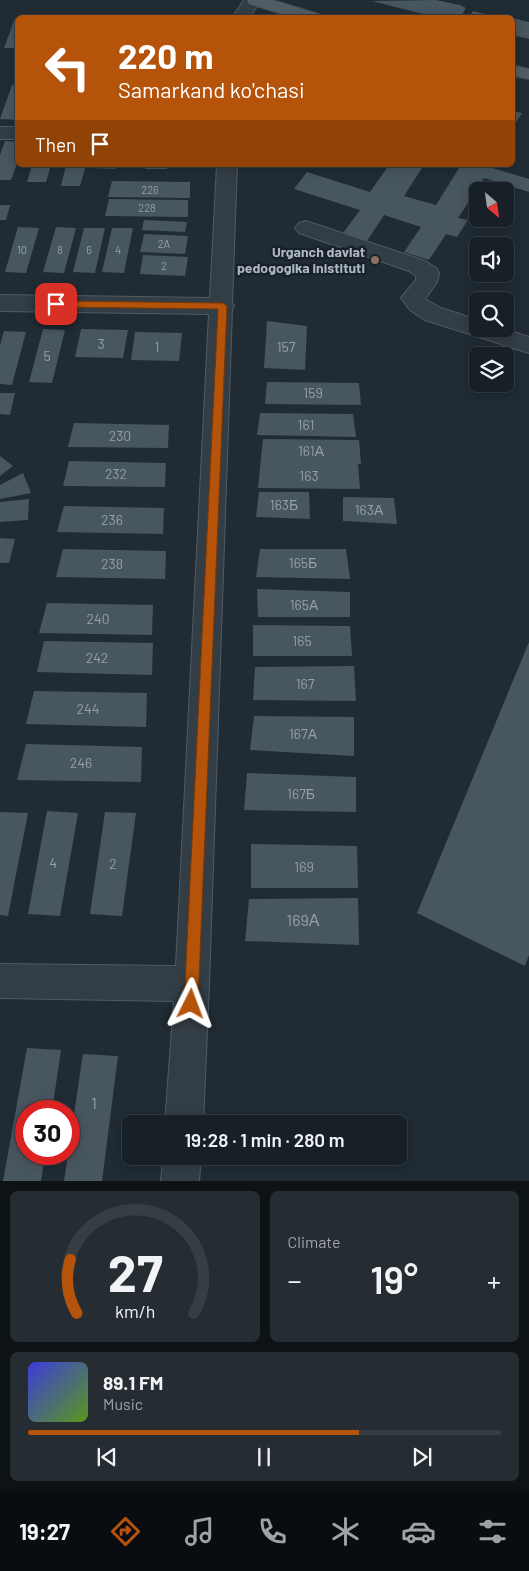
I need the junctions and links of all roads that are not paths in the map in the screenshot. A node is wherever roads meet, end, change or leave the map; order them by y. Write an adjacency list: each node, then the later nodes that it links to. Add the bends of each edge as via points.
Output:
1 (254, 0): 2 (street); 3 (main road)
2 (242, 15)
3 (303, 15)
4 (515, 71): 5 (main road)
5 (529, 74)
6 (0, 133): 7 (street)
7 (15, 133)
8 (227, 167): 11 (street)
9 (306, 228): 12 (street, via 417,266 428,273 426,282 412,298 416,304 424,310)
10 (0, 303): 11 (street)
11 (223, 306): 16 (street)
12 (469, 325)
13 (505, 337): 14 (street)
14 (529, 345)
15 (0, 981): 16 (street)
16 (192, 984): 17 (street)
17 (185, 1115)
18 (181, 1165): 19 (street)
19 (180, 1181)

